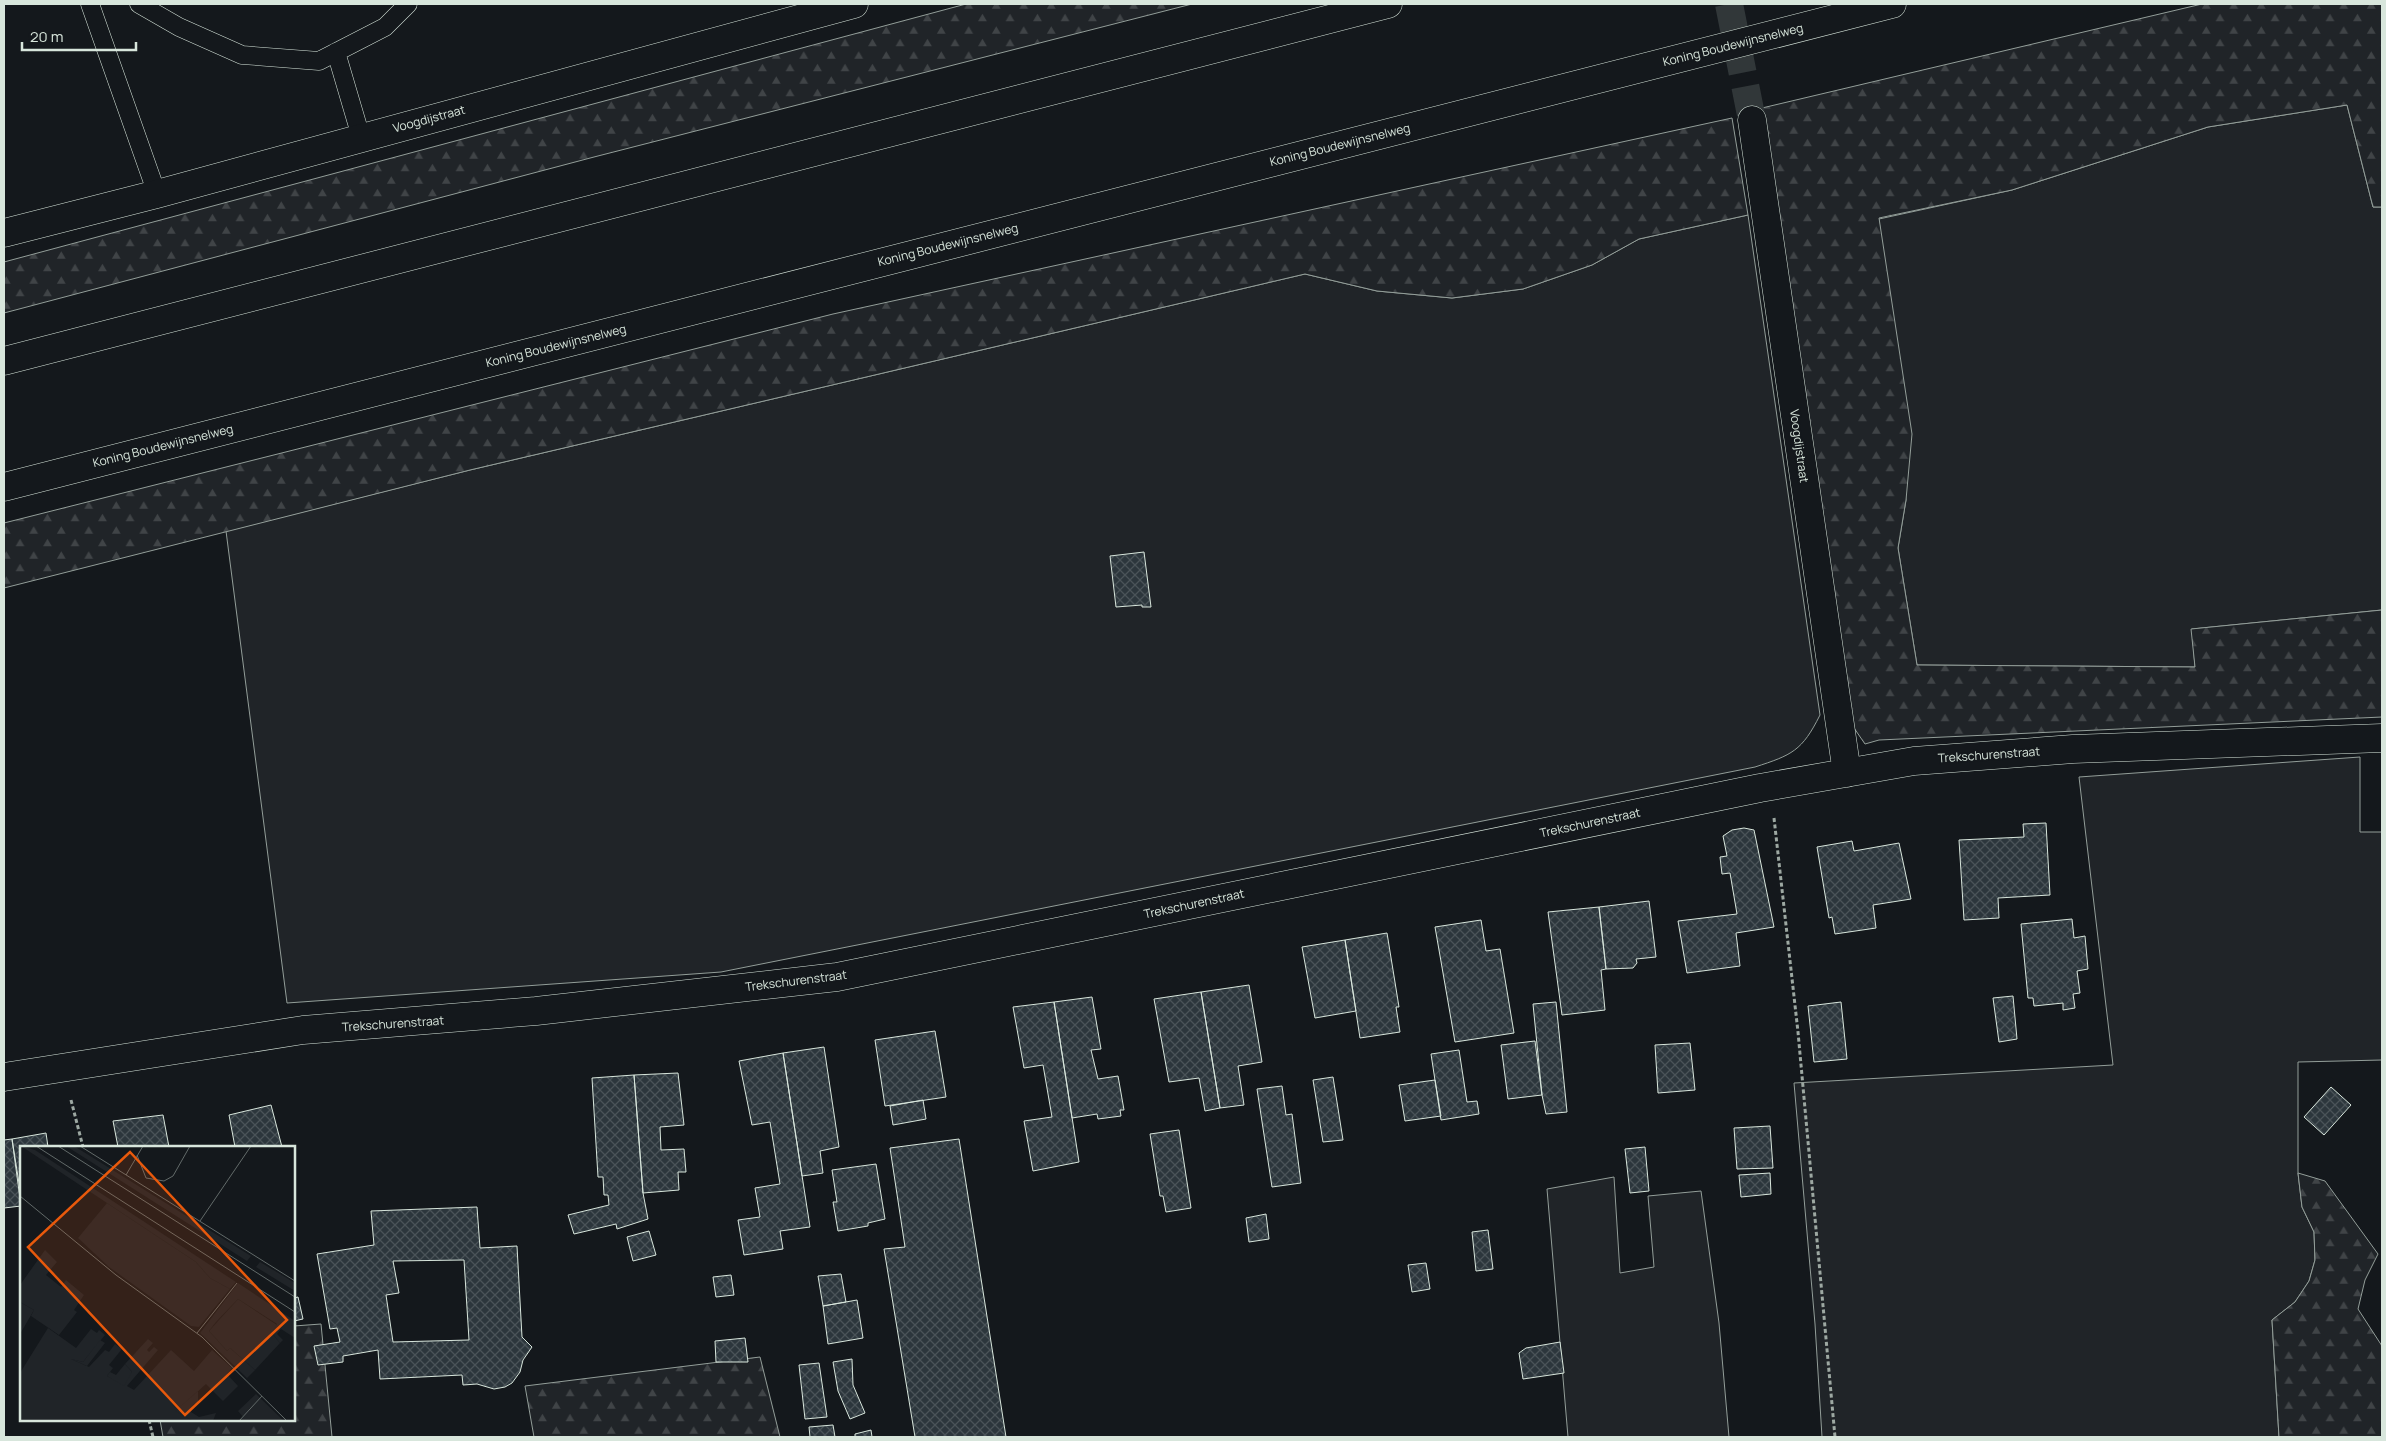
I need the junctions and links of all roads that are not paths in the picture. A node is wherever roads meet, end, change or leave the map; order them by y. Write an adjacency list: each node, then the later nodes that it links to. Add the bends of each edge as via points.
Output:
1 (90, 4): 10 (lane)
2 (139, 4): 7 (lane, via 179,27 242,55 318,61)
3 (408, 4): 7 (lane, via 384,27)
4 (854, 4): 9 (main road, Voogdijstraat)
5 (1388, 4): 12 (main road)
6 (1892, 4): 13 (main road, Koning Boudewijnsnelweg)
7 (336, 52): 9 (lane)
8 (1752, 120): 15 (main road, Voogdijstraat)
9 (361, 138): 10 (main road, Voogdijstraat)
10 (156, 194): 11 (main road, Voogdijstraat)
11 (4, 233)
12 (4, 361)
13 (4, 487)
14 (2382, 738): 15 (main road, Trekschurenstraat, via 2073,749 1914,761)
15 (1847, 773): 16 (main road, Trekschurenstraat, via 837,977 536,1011 303,1030)
16 (4, 1077)

